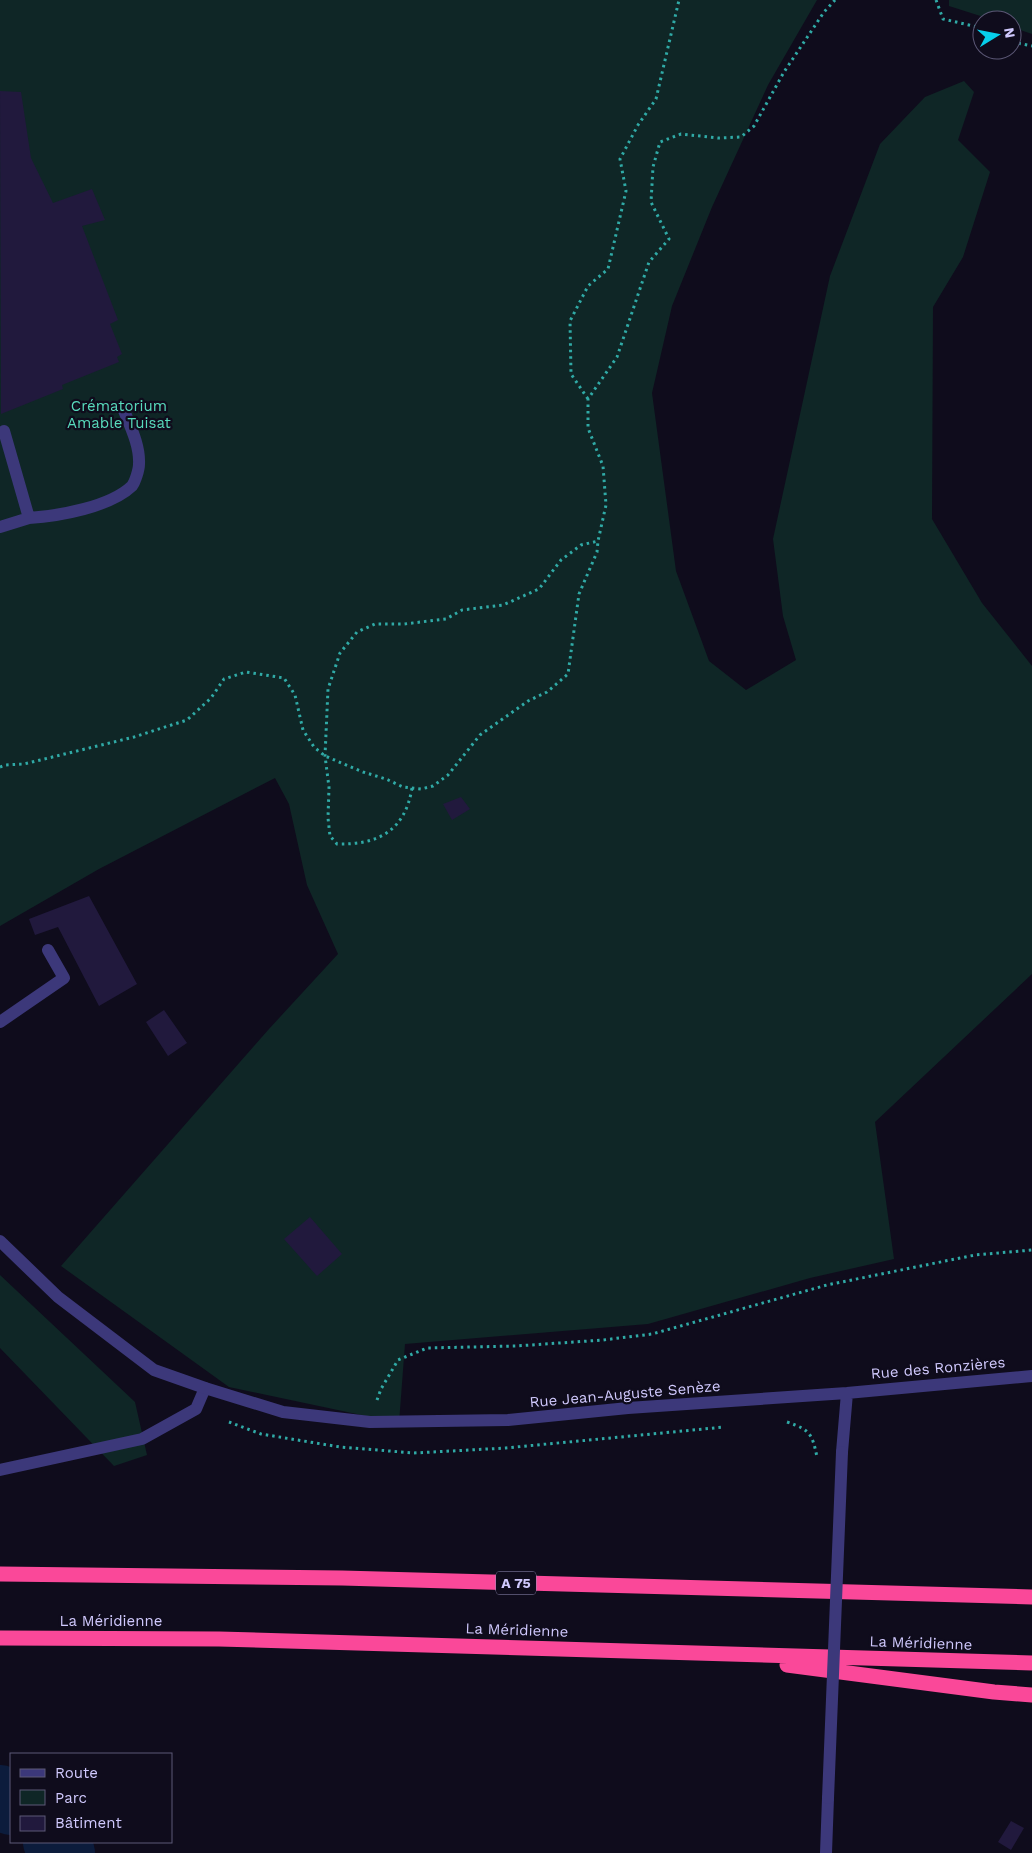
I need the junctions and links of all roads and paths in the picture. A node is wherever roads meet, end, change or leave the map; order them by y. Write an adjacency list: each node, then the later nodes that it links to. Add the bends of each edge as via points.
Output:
1 (680, 0): 5 (path, via 656,99 620,159 626,191 608,269 588,286 570,321 572,374)
2 (835, 0): 5 (path, via 784,72 754,126 742,137 681,134 660,142 653,167 651,202 669,239 649,262 617,357)
3 (936, 0): 4 (path, via 943,20)
4 (972, 26)
5 (588, 399): 10 (path, via 588,428 603,466 606,505)
6 (123, 408): 8 (street, via 138,450 139,465 133,484 112,499 58,516)
7 (4, 431): 8 (street)
8 (29, 518): 9 (street)
9 (0, 527)
10 (598, 541): 11 (path, via 581,545 561,560 539,589 502,605 462,610 446,619 375,624 357,632 340,653 328,689); 13 (path, via 579,594 568,674 547,692 528,701 480,735 448,775 433,786)
11 (325, 756): 12 (path, via 314,747 303,730 295,695 284,678 246,672 224,679 211,698 188,720 134,737); 13 (path); 13 (path, via 330,836 337,844 373,840 396,827 407,808)
12 (0, 767)
13 (412, 788)
14 (48, 950): 15 (street, via 64,978)
15 (0, 1022)
16 (0, 1241): 19 (street, Rue Jean-Auguste Senèze, via 58,1297 154,1370)
17 (1032, 1250): 21 (path, via 975,1255 827,1286 652,1334 516,1346 427,1348 398,1360 381,1389)
18 (1032, 1376): 20 (street, Rue des Ronzières)
19 (205, 1388): 21 (street, Rue Jean-Auguste Senèze, via 283,1412); 22 (street, via 196,1410 142,1439)
20 (847, 1392): 21 (street, Rue Jean-Auguste Senèze, via 508,1420); 29 (street, bridge)
21 (370, 1422)
22 (0, 1470)
23 (0, 1574): 24 (highway, A 75, via 342,1578)
24 (1032, 1597)
25 (0, 1638): 26 (highway, La Méridienne, via 218,1640)
26 (709, 1654): 27 (highway, La Méridienne); 28 (highway)
27 (1032, 1663)
28 (1032, 1695)
29 (826, 1853)

